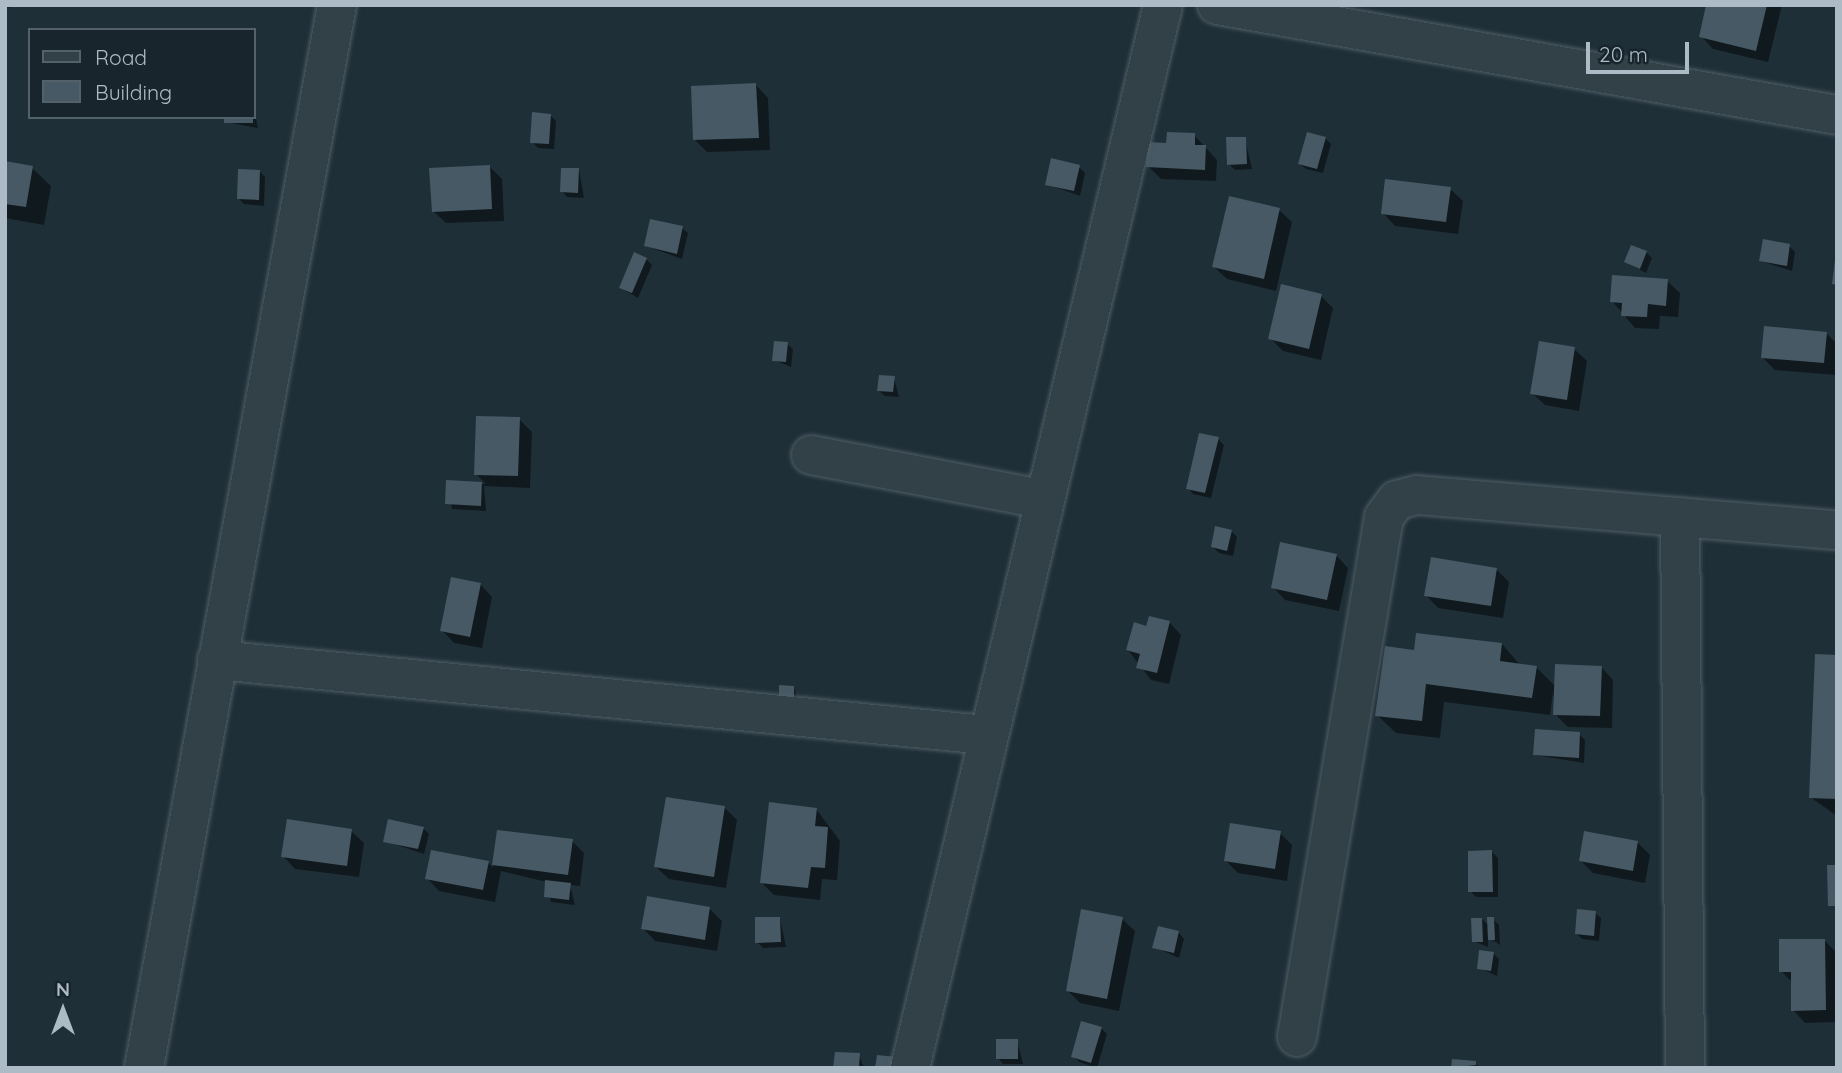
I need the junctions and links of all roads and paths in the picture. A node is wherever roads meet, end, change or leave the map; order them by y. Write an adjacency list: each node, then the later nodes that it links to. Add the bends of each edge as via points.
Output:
1 (337, 5): 9 (street)
2 (1163, 5): 6 (street)
3 (1217, 5): 4 (street)
4 (1837, 115)
5 (811, 455): 6 (street)
6 (1041, 499): 10 (street)
7 (1680, 517): 8 (street); 11 (street, via 1417,495 1397,500 1384,517); 14 (street)
8 (1837, 530)
9 (217, 660): 10 (street); 12 (street)
10 (986, 735): 13 (street)
11 (1297, 1038)
12 (144, 1068)
13 (910, 1068)
14 (1685, 1068)

